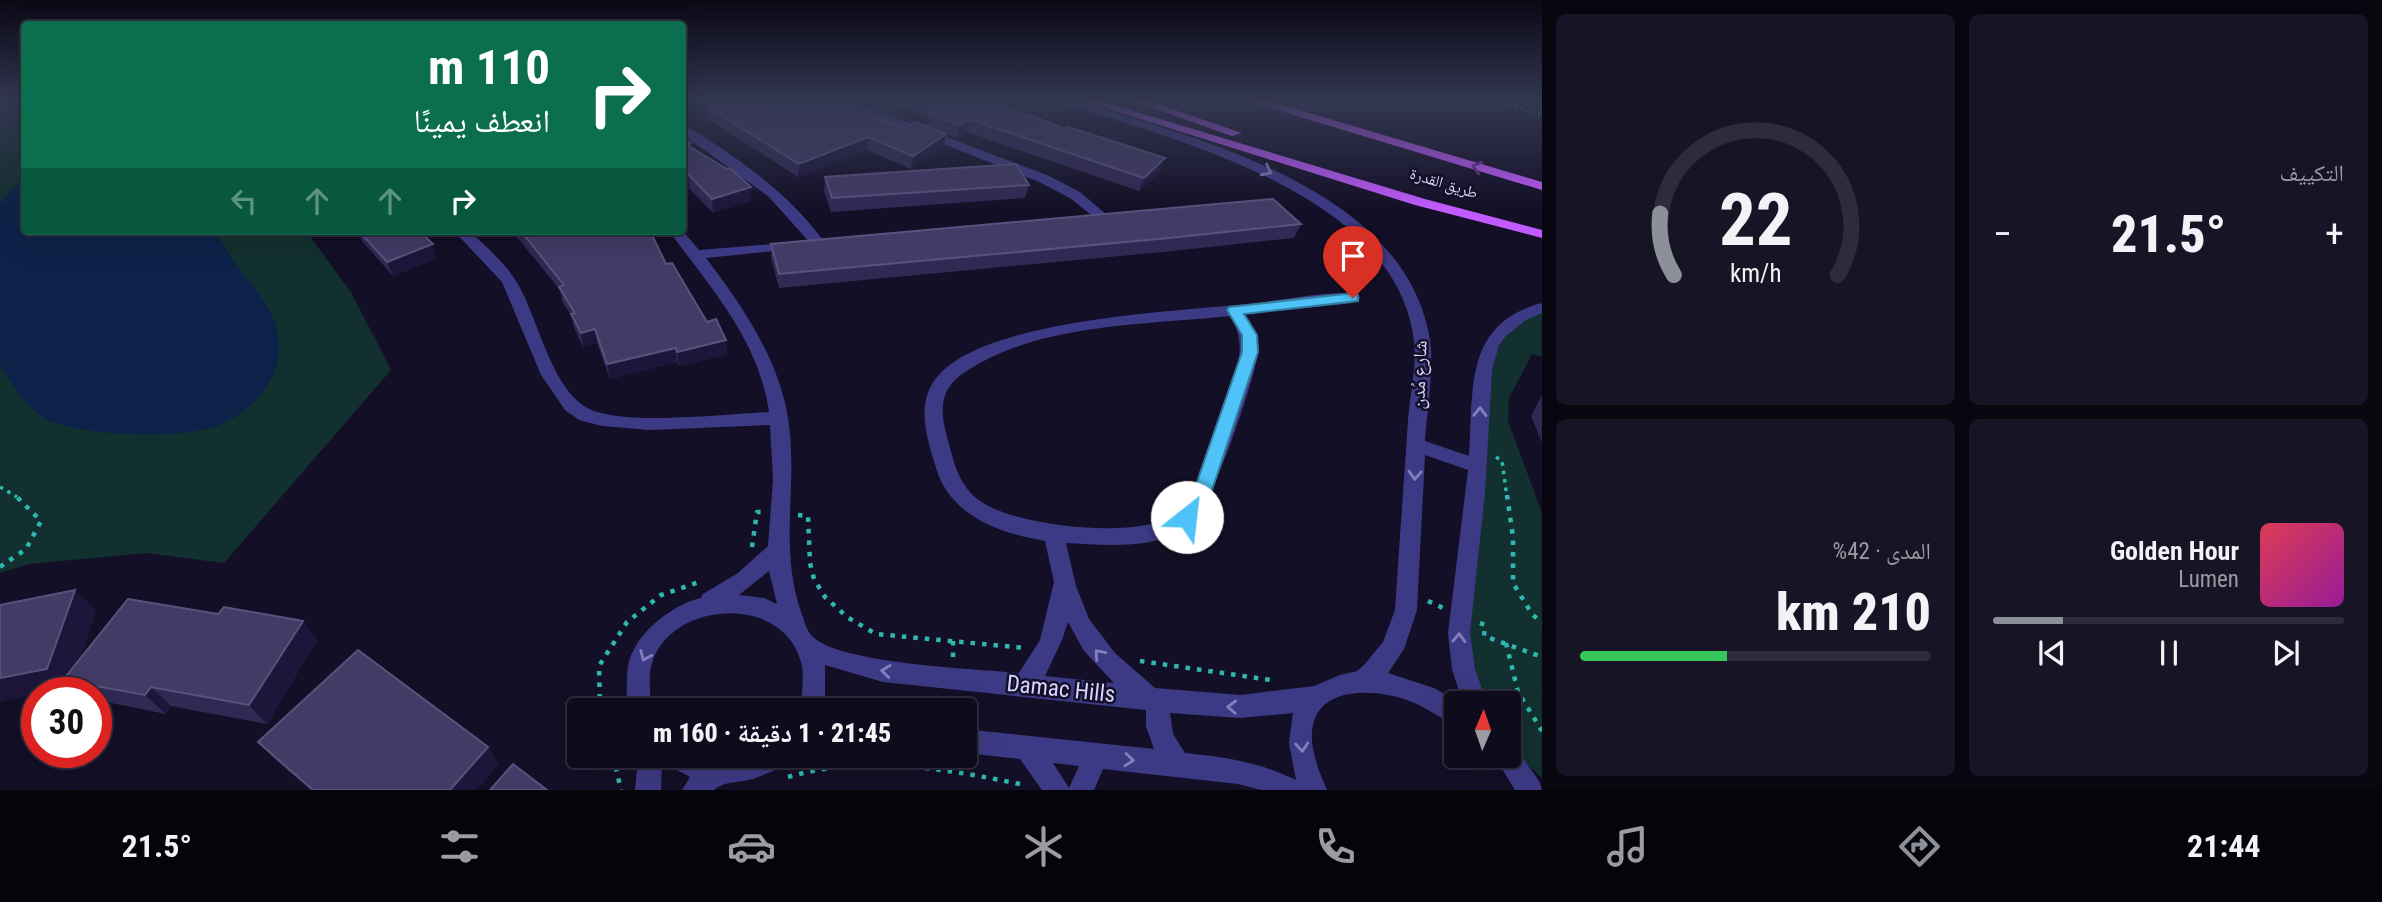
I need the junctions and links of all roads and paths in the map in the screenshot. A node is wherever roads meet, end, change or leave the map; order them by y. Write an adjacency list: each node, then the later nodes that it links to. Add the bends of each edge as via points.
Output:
1 (695, 137): 12 (street, via 766,185 825,242)
2 (933, 137): 8 (street, via 1059,186 1106,215)
3 (1177, 137): 17 (street, شارع مُدن, one-way to 17, via 1263,169 1324,204 1369,240 1402,281 1420,326 1422,349)
4 (1207, 137): 9 (main road, via 1420,202)
5 (1247, 137): 9 (main road, طريق القدرة)
6 (1378, 137): 7 (main road, طريق القدرة, one-way to 6)
7 (1542, 186)
8 (1073, 218)
9 (1542, 233)
10 (465, 235): 16 (street, via 509,282 555,384 565,401 584,415 640,422)
11 (679, 235): 12 (street)
12 (696, 255): 16 (street, via 758,347)
13 (1353, 298): 15 (street)
14 (1542, 308): 18 (street, one-way to 14, via 1480,399 1492,342 1510,323)
15 (1234, 310): 21 (street, via 1249,335 1250,352 1194,509 1179,523 1158,531 1100,535); 21 (street, via 1036,334 973,361 942,382 934,395 933,411 945,466 957,491 995,519)
16 (777, 418): 20 (street, via 783,480)
17 (1416, 445): 18 (street); 27 (street, شارع مُدن, one-way to 27)
18 (1478, 456): 29 (street); 30 (path, via 1502,461 1513,537 1513,583)
19 (0, 487): 24 (path, via 41,521 28,550)
20 (780, 514): 22 (street); 23 (path, via 757,512); 33 (path, via 808,516 810,563 819,588 847,617 876,634)
21 (1053, 531): 25 (street)
22 (778, 550): 28 (street, via 746,579); 31 (street, via 783,588)
23 (750, 553)
24 (0, 567)
25 (1062, 578): 33 (street, via 1059,617); 44 (street, one-way to 25, via 1109,666 1090,644 1075,618)
26 (710, 580): 41 (path, via 661,595 627,622 599,666)
27 (1408, 592): 29 (path); 37 (street, شارع مُدن, via 1402,628 1387,660)
28 (707, 603): 31 (street, Damac Hills, via 746,602 781,615); 42 (street, one-way to 42, via 681,613 659,631 644,654 636,680)
29 (1461, 615): 32 (path, via 1485,625 1484,636); 39 (street, one-way to 29, via 1459,654)
30 (1542, 623)
31 (802, 637): 38 (street, Damac Hills, one-way to 31, via 856,666 832,658); 43 (street, via 818,677)
32 (1506, 643): 34 (path); 46 (path, via 1518,692)
33 (1049, 651): 38 (street)
34 (1542, 657)
35 (1136, 660): 36 (path)
36 (1279, 680)
37 (1363, 681): 40 (street, Damac Hills, via 1337,685); 45 (street, via 1417,692)
38 (1024, 685): 44 (street, Damac Hills)
39 (1470, 691)
40 (1317, 697): 44 (street, Damac Hills, one-way to 44, via 1251,707); 68 (street, one-way to 68, via 1304,711 1300,745)
41 (600, 698)
42 (638, 698)
43 (815, 698)
44 (1155, 699): 50 (street, via 1159,734)
45 (1444, 707)
46 (1542, 731)
47 (1027, 748): 48 (street); 49 (street); 62 (street)
48 (977, 751)
49 (1097, 756): 50 (street, one-way to 50); 66 (street)
50 (1178, 764): 67 (street, via 1238,771)
51 (615, 768): 63 (path)
52 (650, 768): 64 (street)
53 (698, 768): 61 (street)
54 (749, 768): 61 (street)
55 (780, 768): 56 (path)
56 (834, 768)
57 (921, 768): 60 (path)
58 (957, 768): 60 (path)
59 (1514, 768): 69 (street)
60 (957, 771): 62 (path)
61 (715, 772): 65 (street)
62 (1047, 789)
63 (621, 790)
64 (649, 790)
65 (695, 790)
66 (1081, 790)
67 (1290, 790)
68 (1314, 790)
69 (1530, 790)

